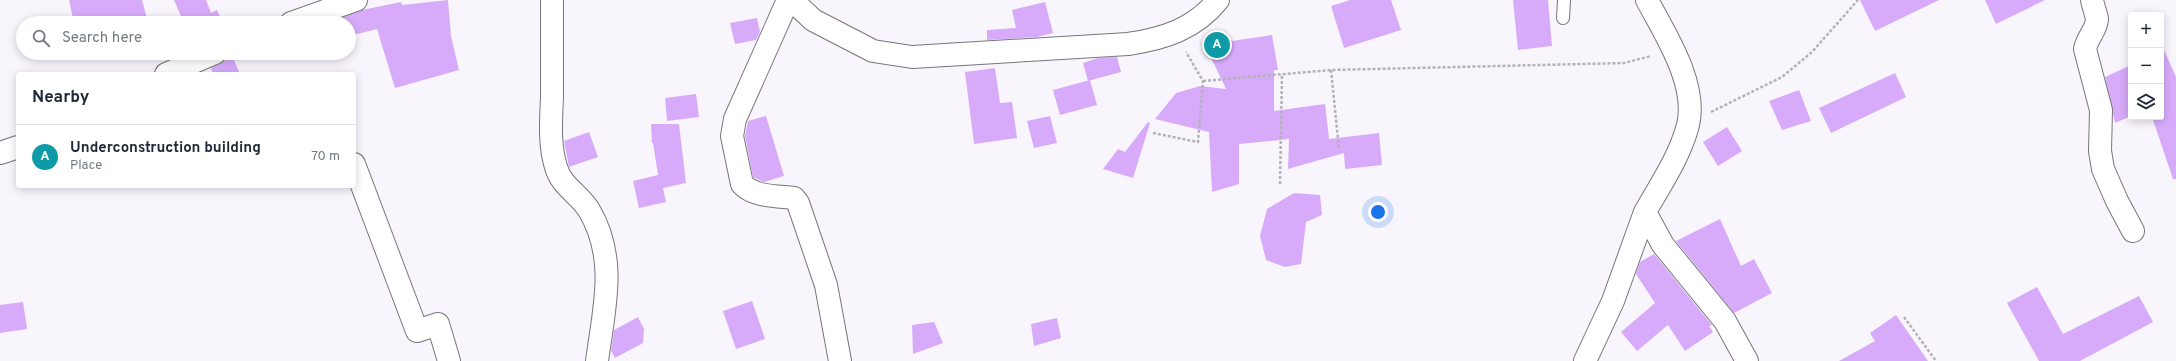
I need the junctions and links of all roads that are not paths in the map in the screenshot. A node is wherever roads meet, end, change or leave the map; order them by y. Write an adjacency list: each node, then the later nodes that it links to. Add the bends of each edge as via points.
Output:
1 (356, 0): 9 (street)
2 (552, 0): 19 (street, via 552,140 556,168 564,185 588,208 599,230 607,259 608,280)
3 (788, 0): 20 (street, via 735,120 732,136 742,184 746,189 754,193 794,198 798,203 826,285)
4 (792, 0): 5 (street, via 813,20 873,51 912,57 1158,40 1207,13)
5 (1218, 0)
6 (1564, 0): 10 (lane)
7 (1647, 0): 16 (street, via 1673,50 1685,82 1689,102 1688,124 1675,160)
8 (2092, 0): 17 (street, via 2097,20 2085,49 2101,110 2100,151 2103,169)
9 (311, 16)
10 (1563, 18)
11 (199, 60): 12 (street)
12 (171, 72)
13 (16, 148): 14 (street)
14 (0, 153)
15 (356, 169): 18 (street, via 417,331 438,324)
16 (1645, 212): 21 (street, via 1613,301); 22 (street, via 1663,245 1725,321)
17 (2133, 231)
18 (449, 361)
19 (597, 361)
20 (840, 361)
21 (1585, 361)
22 (1747, 361)

